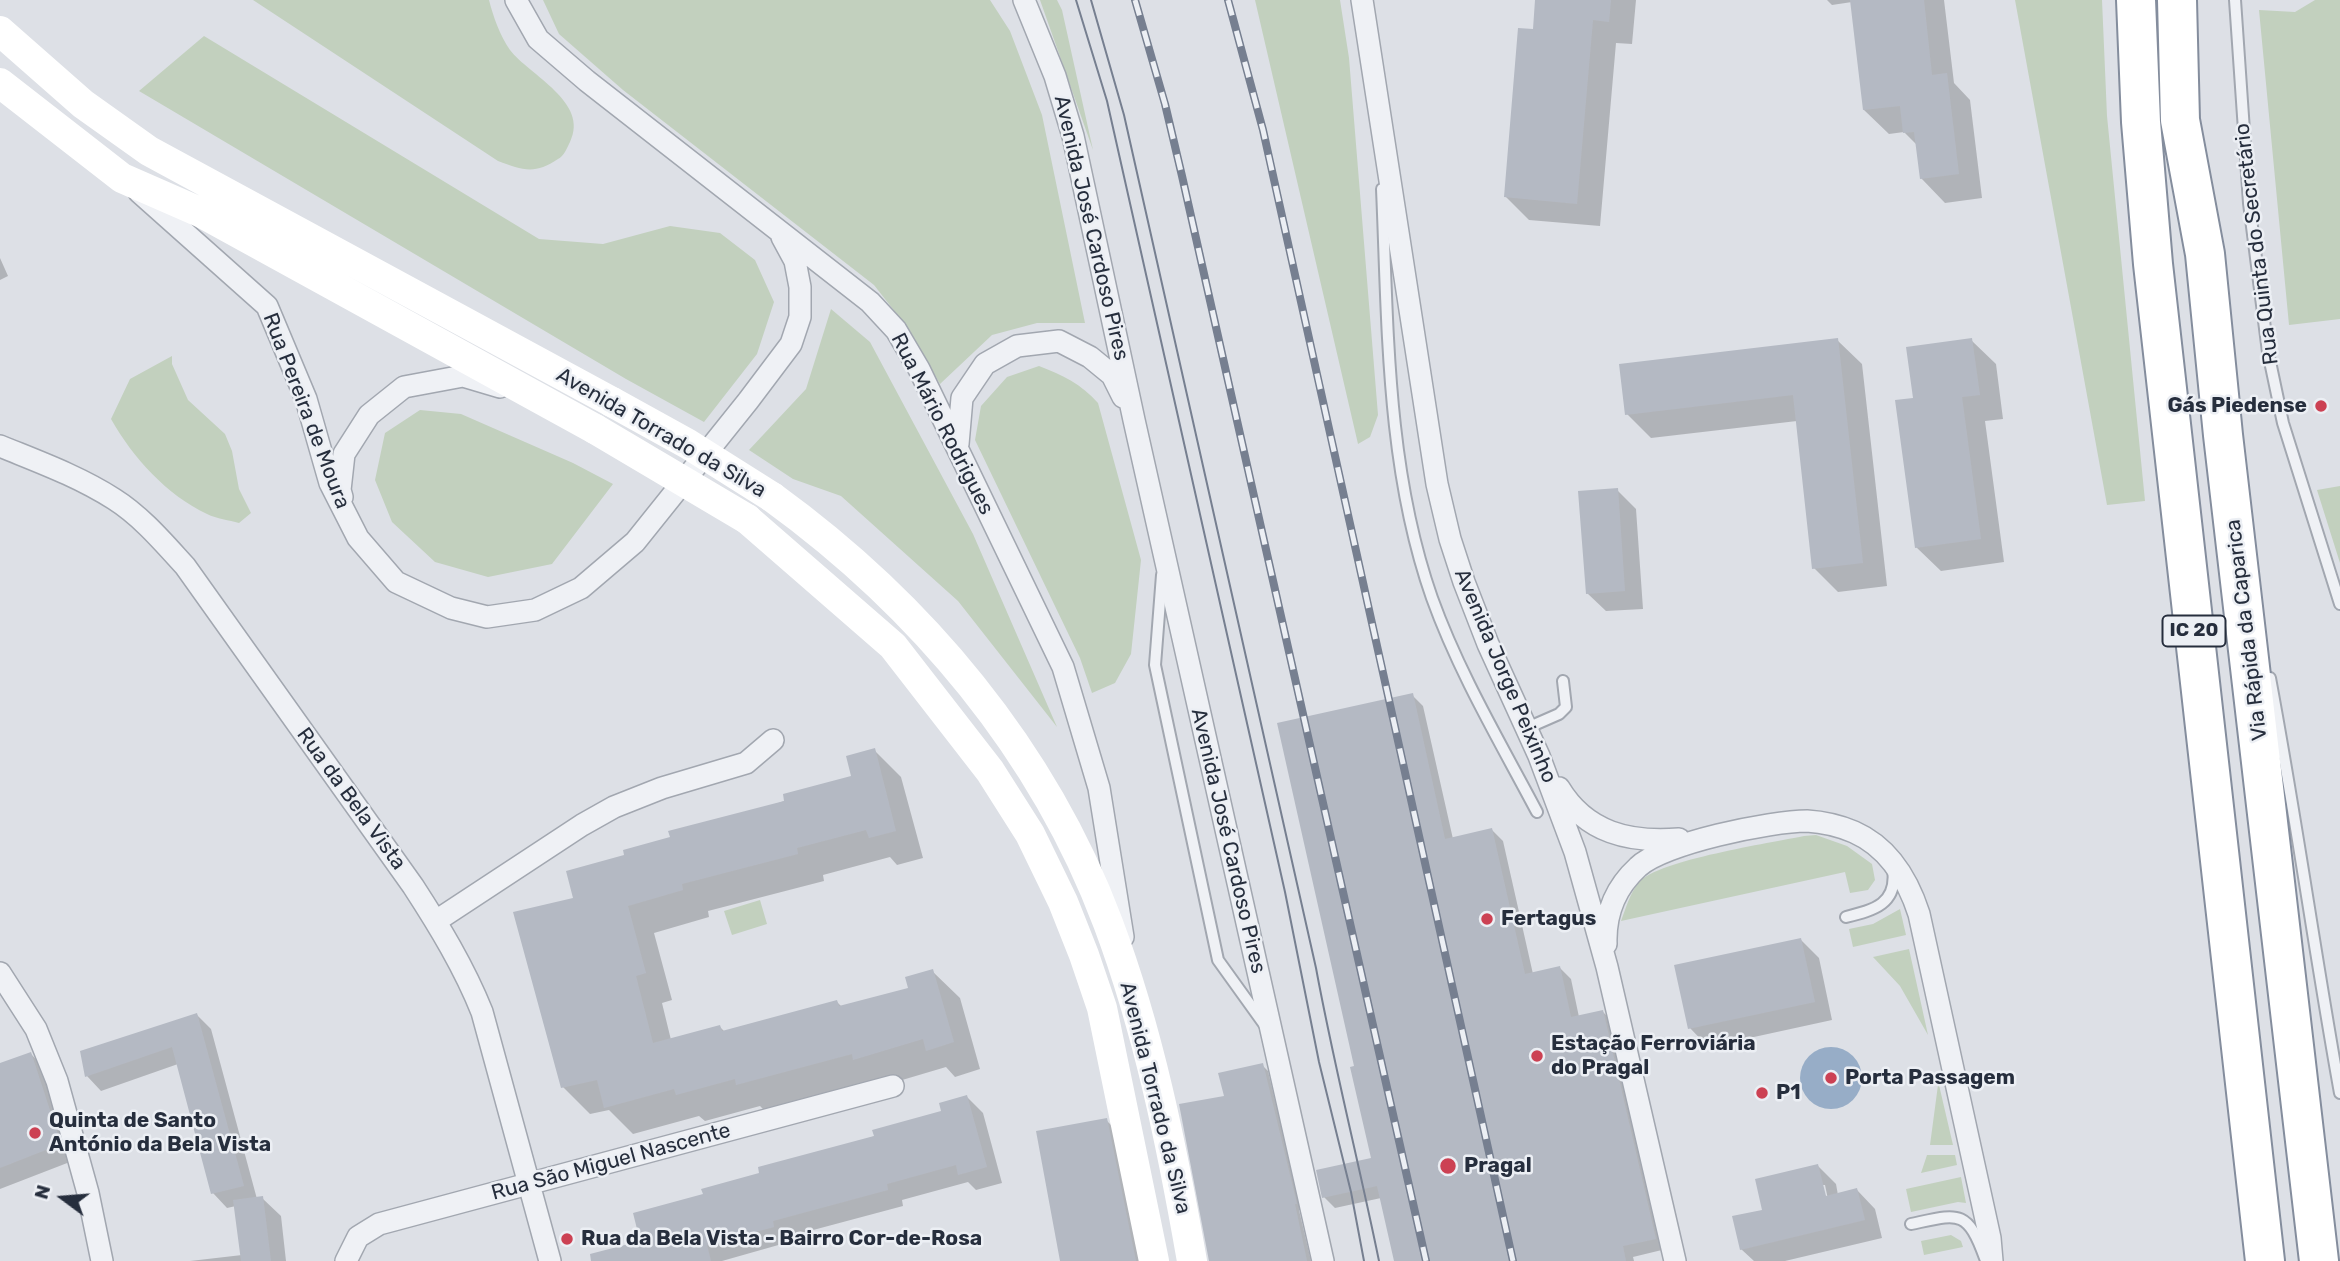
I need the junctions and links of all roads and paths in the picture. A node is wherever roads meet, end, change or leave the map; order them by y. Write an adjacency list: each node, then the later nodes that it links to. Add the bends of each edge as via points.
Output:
1 (516, 0): 12 (street, Rua Mário Rodrigues, via 538,39)
2 (1024, 0): 15 (street, Avenida José Cardoso Pires, via 1073,136)
3 (1362, 0): 10 (street, Avenida Jorge Peixinho)
4 (2136, 0): 50 (highway, IC 20, via 2152,264)
5 (2177, 0): 13 (highway, Via Rápida da Caparica / IC 20, via 2180,120)
6 (2200, 0): 13 (highway, via 2206,121)
7 (2235, 0): 22 (lane, Rua Quinta do Secretário, via 2249,203 2267,352 2283,423)
8 (0, 31): 35 (main road, Avenida Torrado da Silva, bridge, via 83,104 149,151 688,444 772,497 842,550 938,645 993,713 1039,783 1077,852)
9 (0, 83): 11 (main road, Avenida Torrado da Silva)
10 (1378, 106): 25 (street, Avenida Jorge Peixinho, via 1437,484 1450,539 1488,644); 28 (lane, via 1390,374 1404,491 1416,545 1450,645)
11 (122, 178): 14 (main road, Avenida Torrado da Silva, via 202,213); 19 (street, Rua Pereira de Moura, via 267,306 306,399 330,483)
12 (779, 232): 18 (street, Rua Mário Rodrigues, via 870,302 896,330); 19 (street, Rua Pereira de Moura, via 795,261 800,287 800,317 792,344 635,542 581,588 535,610 487,617 451,608 396,582)
13 (2205, 254): 16 (highway, Via Rápida da Caparica / IC 20)
14 (538, 399): 19 (street, Rua Pereira de Moura, via 463,376 404,387 369,415 344,454 340,490); 44 (main road, Avenida Torrado da Silva, bridge, via 747,519 893,646 990,771 1030,834 1063,902 1102,1008)
15 (1134, 420): 18 (street, Avenida José Cardoso Pires, via 1112,375 1090,357 1059,341 1017,346 985,364 962,398); 20 (street, Avenida José Cardoso Pires)
16 (2223, 435): 21 (lane); 51 (highway, Via Rápida da Caparica / IC 20)
17 (0, 446): 32 (street, Rua da Bela Vista, via 116,500 185,566)
18 (958, 446): 35 (street, Rua Mário Rodrigues, via 1063,667 1098,788)
19 (358, 538)
20 (1163, 551): 36 (street, Avenida José Cardoso Pires); 36 (lane, via 1155,666 1218,960)
21 (2252, 587)
22 (2340, 604)
23 (2268, 669): 38 (lane)
24 (1563, 681): 25 (lane, via 1566,707)
25 (1527, 729): 27 (street, Avenida Jorge Peixinho)
26 (773, 740): 32 (street, via 746,763 614,807)
27 (1539, 756): 29 (street, via 1577,812 1609,832 1639,840); 33 (street, Avenida Jorge Peixinho, via 1575,852)
28 (1537, 811)
29 (1720, 835): 30 (street, via 1819,822 1854,831); 33 (street, via 1658,854 1623,882 1608,917)
30 (1892, 862): 31 (lane, via 1894,881 1886,900); 49 (street, via 1909,887 1919,914)
31 (1846, 917)
32 (436, 922): 39 (street, Rua da Bela Vista, via 482,1012)
33 (1607, 967): 47 (street, Avenida Jorge Peixinho)
34 (0, 972): 41 (street, via 36,1029 57,1081)
35 (1134, 998): 45 (main road, Avenida Torrado da Silva, via 1166,1125)
36 (1273, 1037): 46 (street, Avenida José Cardoso Pires)
37 (894, 1086): 39 (street, Rua São Miguel Nascente)
38 (2340, 1093)
39 (530, 1184): 42 (street, Rua São Miguel Nascente, via 379,1224 358,1237); 43 (street, Rua da Bela Vista)
40 (1911, 1224): 48 (lane, via 1947,1217 1966,1221)
41 (102, 1261)
42 (346, 1261)
43 (550, 1261)
44 (1154, 1261)
45 (1192, 1261)
46 (1323, 1261)
47 (1675, 1261)
48 (1985, 1261)
49 (1992, 1261)
50 (2265, 1261)
51 (2319, 1261)

